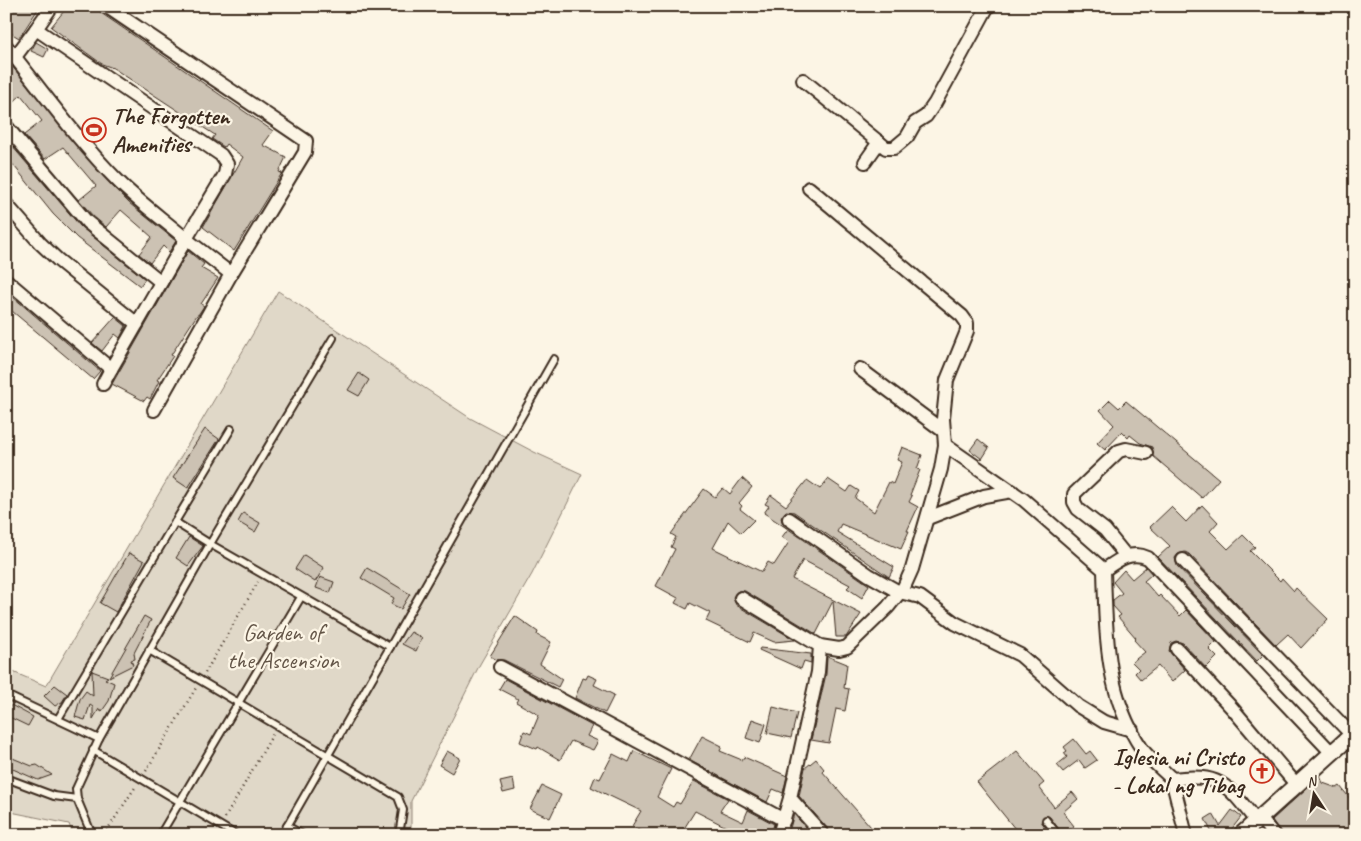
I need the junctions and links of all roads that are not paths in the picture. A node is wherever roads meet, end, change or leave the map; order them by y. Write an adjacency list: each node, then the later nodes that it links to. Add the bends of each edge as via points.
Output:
1 (52, 6): 4 (street)
2 (106, 6): 14 (street, via 306,141 305,152)
3 (988, 6): 9 (street, via 926,116 915,123 907,137 894,148 886,148)
4 (36, 29): 6 (street); 13 (street, via 225,159 226,174)
5 (6, 46): 6 (street)
6 (15, 57): 13 (street, via 109,172)
7 (803, 80): 9 (street)
8 (6, 126): 16 (street, via 82,217)
9 (879, 142): 10 (street)
10 (865, 162)
11 (810, 188): 25 (street, via 967,323 967,331 947,380)
12 (6, 204): 17 (street, via 58,260)
13 (186, 239): 14 (street); 16 (street)
14 (231, 274): 23 (street)
15 (6, 280): 20 (street)
16 (161, 282): 17 (street)
17 (137, 324): 20 (street)
18 (333, 338): 32 (lane)
19 (554, 359): 40 (lane)
20 (111, 368): 22 (street)
21 (860, 369): 25 (street)
22 (103, 384)
23 (154, 410)
24 (231, 429): 31 (lane)
25 (942, 430): 26 (street)
26 (945, 445): 28 (street); 29 (street, via 942,469)
27 (1146, 453): 33 (street, via 1126,449 1119,451 1074,494 1078,509 1105,530)
28 (1012, 491): 29 (street, via 984,496); 35 (street)
29 (928, 518): 36 (street, via 912,570)
30 (789, 519): 36 (street, via 815,535 841,558)
31 (175, 522): 32 (lane); 46 (lane)
32 (210, 544): 37 (lane); 42 (lane)
33 (1126, 556): 35 (street); 51 (street, via 1139,554 1148,558)
34 (1183, 560): 48 (street)
35 (1104, 570): 47 (street, via 1107,650 1114,689)
36 (899, 592): 39 (street, via 847,647); 47 (street, via 920,597 955,623 1020,655 1078,706 1104,722)
37 (301, 597): 40 (lane); 45 (lane)
38 (741, 598): 39 (street)
39 (820, 646): 56 (street, via 818,672)
40 (390, 647): 52 (lane)
41 (1177, 649): 55 (street)
42 (150, 650): 45 (lane); 49 (lane)
43 (500, 667): 60 (street)
44 (6, 695): 46 (lane)
45 (237, 702): 52 (lane); 58 (lane)
46 (58, 719): 49 (lane)
47 (1132, 730): 54 (street, via 1143,750)
48 (1353, 733): 51 (street)
49 (99, 739): 50 (lane)
50 (93, 750): 57 (lane, via 77,784); 58 (lane)
51 (1331, 752): 55 (street)
52 (327, 755): 62 (lane); 68 (lane, via 400,800 403,810)
53 (6, 778): 57 (lane, via 54,796)
54 (1172, 779): 59 (street, via 1196,776 1214,779 1229,788); 72 (street)
55 (1296, 784): 59 (street)
56 (790, 798): 60 (street); 70 (street)
57 (77, 799): 63 (lane)
58 (180, 802): 64 (lane); 65 (lane)
59 (1258, 819): 73 (street); 74 (street)
60 (784, 820): 69 (street)
61 (1046, 820): 71 (lane)
62 (287, 826): 66 (lane); 67 (lane)
63 (92, 835)
64 (160, 835)
65 (236, 835)
66 (282, 835)
67 (303, 835)
68 (399, 835)
69 (780, 835)
70 (823, 835)
71 (1058, 835)
72 (1186, 835)
73 (1241, 835)
74 (1274, 835)

